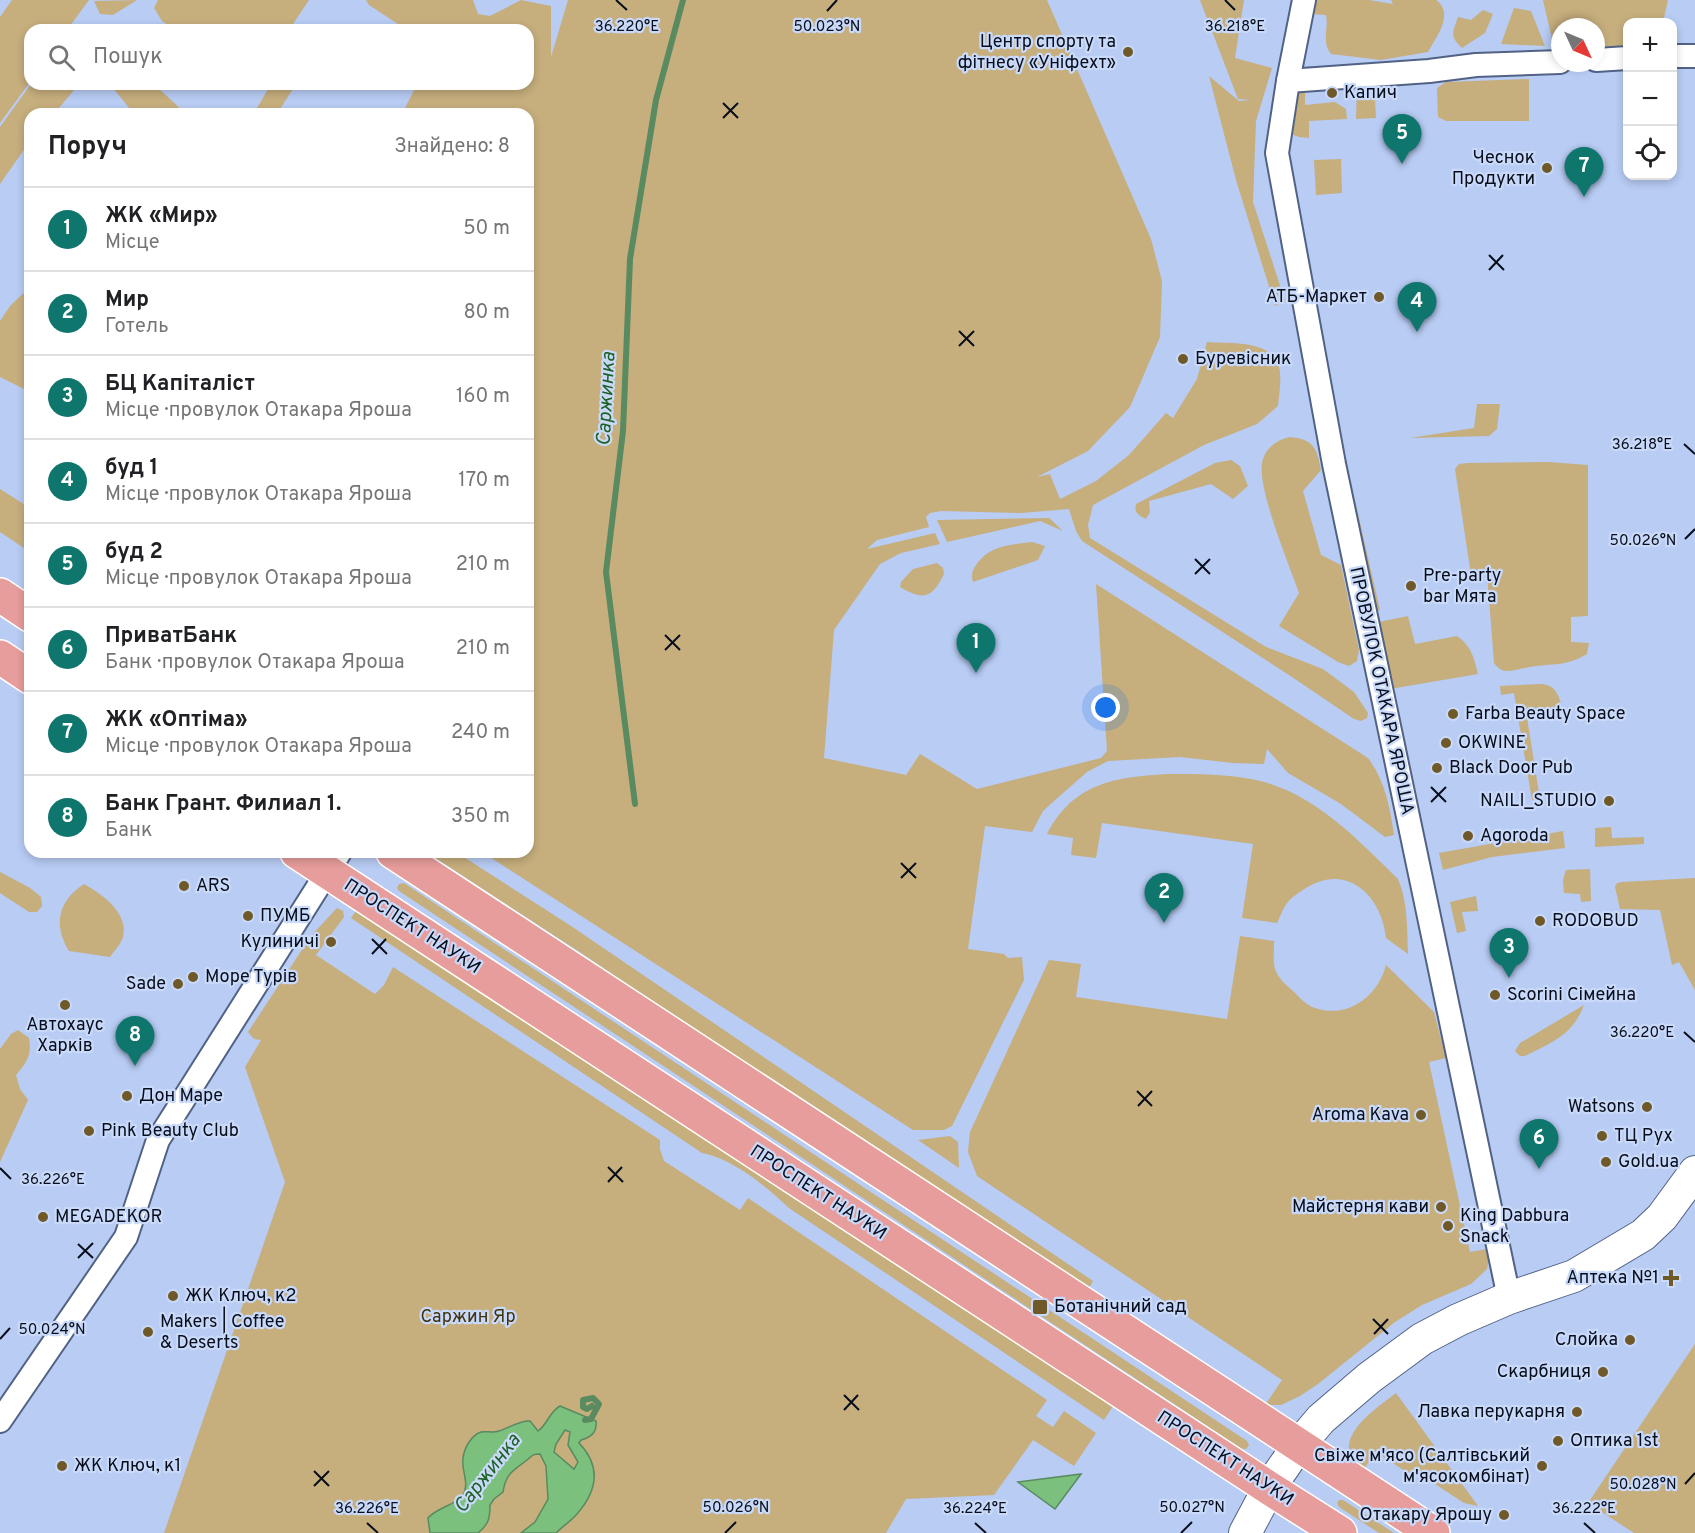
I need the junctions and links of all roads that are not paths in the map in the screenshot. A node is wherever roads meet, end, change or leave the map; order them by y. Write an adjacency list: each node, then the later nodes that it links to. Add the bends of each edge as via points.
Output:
1 (1304, 0): 7 (street, ПРОВУЛОК ОТАКАРА ЯРОША)
2 (1677, 56): 3 (street)
3 (1695, 56)
4 (1623, 58): 5 (street)
5 (1605, 59)
6 (1551, 62): 7 (street)
7 (1288, 81): 16 (street, ПРОВУЛОК ОТАКАРА ЯРОША, via 1277,153 1323,407)
8 (0, 595): 9 (main road)
9 (24, 611)
10 (0, 657): 11 (main road)
11 (24, 673)
12 (319, 858): 14 (main road, ПРОСПЕКТ НАУКИ)
13 (402, 858): 18 (main road)
14 (334, 862): 17 (street, via 158,1140 126,1237); 19 (main road, ПРОСПЕКТ НАУКИ)
15 (1695, 1172): 16 (street, via 1662,1217 1643,1235 1574,1276)
16 (1509, 1298): 18 (street, via 1422,1339 1343,1399)
17 (0, 1421)
18 (1298, 1446): 19 (street); 22 (main road)
19 (1269, 1488): 20 (street); 21 (main road, ПРОСПЕКТ НАУКИ)
20 (1245, 1533)
21 (1340, 1533)
22 (1433, 1533)

